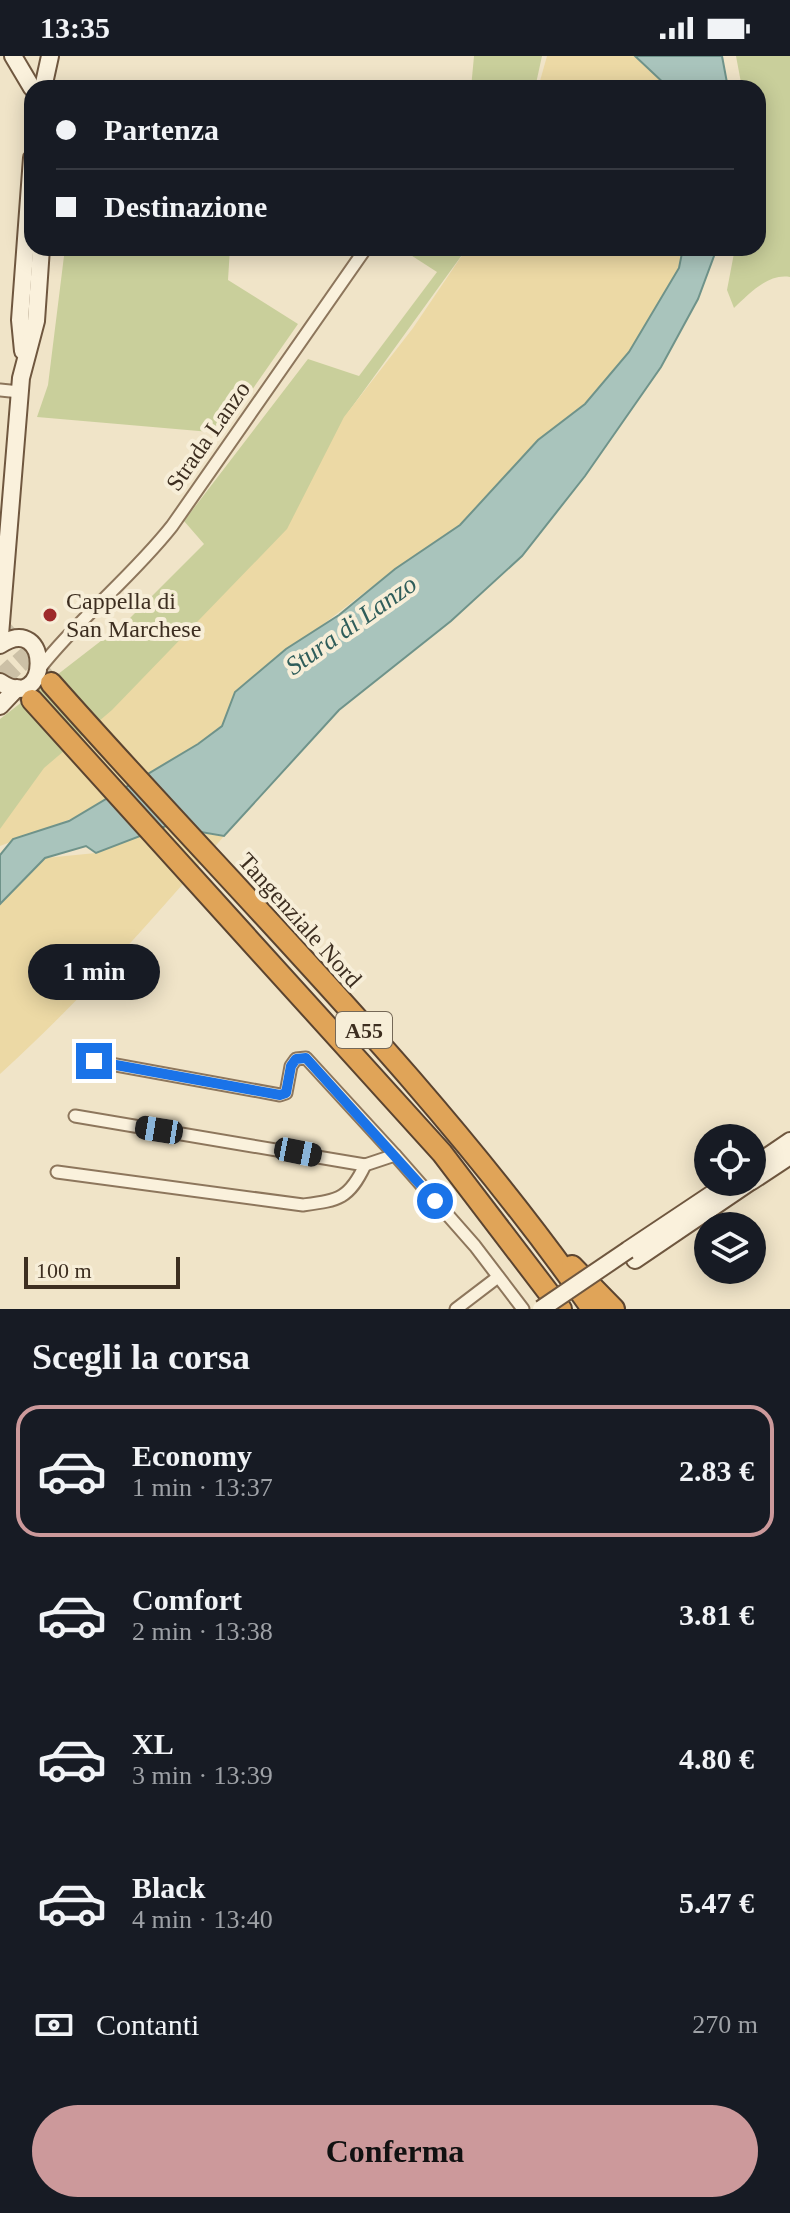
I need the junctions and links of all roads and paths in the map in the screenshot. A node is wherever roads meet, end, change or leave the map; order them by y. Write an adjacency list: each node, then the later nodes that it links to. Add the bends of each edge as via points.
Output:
1 (47, 56): 2 (street); 4 (street)
2 (14, 57): 3 (street)
3 (27, 80)
4 (44, 80)
5 (25, 256): 8 (street, via 20,320)
6 (40, 256): 8 (street, via 36,321)
7 (360, 256): 13 (street, Strada Lanzo, via 172,526 139,568)
8 (24, 361): 10 (street)
9 (0, 390): 10 (street)
10 (20, 392): 11 (street)
11 (5, 601): 12 (street); 15 (street)
12 (0, 635)
13 (70, 635): 15 (street, Strada Lanzo, via 52,646); 16 (street, Strada Lanzo)
14 (0, 645): 15 (street, via 10,639)
15 (31, 645): 16 (street)
16 (50, 681): 18 (street, via 32,682); 31 (highway, Tangenziale Nord / A55, via 472,1150)
17 (0, 682): 18 (street)
18 (30, 699): 19 (street); 37 (highway, Tangenziale Nord / A55, via 442,1153)
19 (0, 706)
20 (94, 1061): 23 (street, via 280,1095 286,1093 291,1066 306,1058)
21 (75, 1116): 26 (street)
22 (790, 1141): 25 (street)
23 (395, 1155): 26 (street); 33 (street)
24 (790, 1156): 28 (street)
25 (766, 1157)
26 (365, 1165): 27 (street, via 355,1185 338,1200 303,1205)
27 (57, 1172)
28 (766, 1172)
29 (711, 1196): 32 (street)
30 (728, 1196): 32 (street)
31 (541, 1237): 38 (highway, Tangenziale Nord / A55); 39 (highway)
32 (632, 1255): 36 (street, bridge); 37 (street)
33 (498, 1277): 34 (street); 35 (street)
34 (456, 1309)
35 (523, 1309)
36 (541, 1309)
37 (560, 1309)
38 (592, 1309)
39 (614, 1309)

